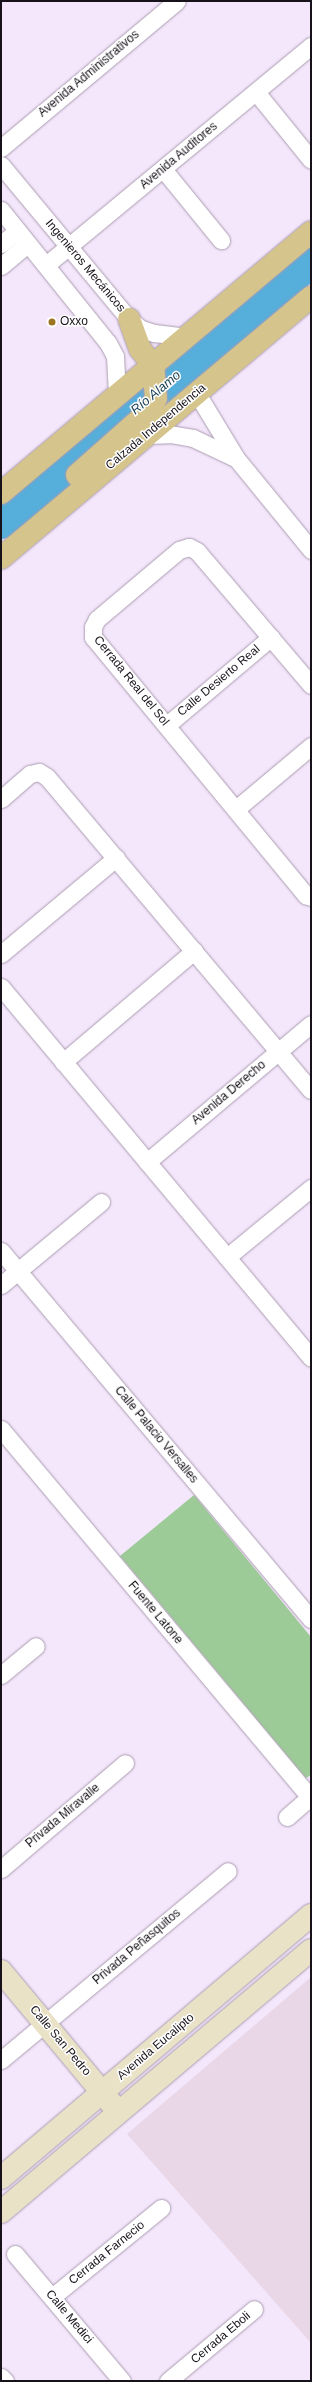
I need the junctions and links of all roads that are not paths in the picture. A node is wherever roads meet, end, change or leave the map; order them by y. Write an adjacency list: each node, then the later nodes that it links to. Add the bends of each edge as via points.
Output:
1 (178, 1): 4 (street, Avenida Administrativos)
2 (311, 46): 3 (street, Avenida Auditores)
3 (256, 92): 5 (street); 7 (street, Avenida Auditores)
4 (1, 148)
5 (311, 160)
6 (1, 165): 13 (street, Ingenieros Mecánicos)
7 (163, 169): 11 (street); 13 (street, Avenida Auditores)
8 (1, 210): 10 (street)
9 (311, 232): 18 (main road)
10 (22, 237): 12 (street); 14 (street); 15 (street)
11 (221, 240)
12 (1, 244)
13 (69, 246): 14 (street, Avenida Auditores); 17 (street, Ingenieros Mecánicos)
14 (46, 265): 21 (street, via 108,343 115,356)
15 (1, 266)
16 (311, 297): 20 (main road, Calzada Independencia)
17 (129, 319): 18 (street, Ingenieros Mecánicos, via 141,329); 19 (main road, via 140,349)
18 (187, 337): 19 (main road)
19 (152, 366): 21 (main road); 25 (main road, via 156,398 148,412 14,531)
20 (196, 392): 22 (main road, Calzada Independencia); 23 (street)
21 (117, 395): 24 (main road)
22 (146, 435): 23 (street, via 170,434 193,438 215,446); 27 (main road, Calzada Independencia)
23 (236, 458): 26 (street)
24 (1, 493)
25 (1, 548)
26 (311, 550)
27 (1, 558)
28 (270, 637): 29 (street, Cerrada Real del Sol); 30 (street, Calle Desierto Real); 30 (street, Cerrada Real del Sol, via 197,551 189,547 179,550 97,619 93,627 93,637)
29 (308, 675)
30 (167, 725): 33 (street, Cerrada Real del Sol)
31 (311, 746): 33 (street)
32 (1, 799): 34 (street, via 30,774 39,772 47,777)
33 (236, 809): 35 (street, Cerrada Real del Sol, via 306,895)
34 (116, 858): 36 (street); 37 (street)
35 (311, 897)
36 (194, 951): 40 (street); 41 (street)
37 (1, 954)
38 (1, 987): 41 (street)
39 (311, 1024): 40 (street, Avenida Derecho)
40 (279, 1051): 42 (street); 43 (street, Avenida Derecho)
41 (63, 1062): 43 (street)
42 (311, 1090)
43 (147, 1162): 47 (street)
44 (311, 1188): 47 (street)
45 (101, 1202): 48 (street)
46 (1, 1251): 48 (street, Calle Palacio Versalles)
47 (227, 1257): 50 (street)
48 (18, 1271): 49 (street); 52 (street, Calle Palacio Versalles)
49 (1, 1285)
50 (307, 1346)
51 (1, 1429): 56 (street, Fuente Latone)
52 (311, 1619)
53 (36, 1646): 54 (street)
54 (1, 1675)
55 (125, 1763): 58 (street, Privada Miravalle)
56 (310, 1796): 57 (street)
57 (287, 1816)
58 (1, 1869)
59 (228, 1871): 63 (street, Privada Peñasquitos)
60 (311, 1915): 65 (street, Avenida Eucalipto)
61 (311, 1950): 66 (street, Avenida Eucalipto)
62 (1, 1971): 63 (street, Calle San Pedro)
63 (45, 2023): 64 (street, Privada Peñasquitos); 65 (street, Calle San Pedro)
64 (1, 2060)
65 (103, 2093): 66 (street, Calle San Pedro); 67 (street, Avenida Eucalipto)
66 (118, 2111): 69 (street, Avenida Eucalipto)
67 (1, 2178)
68 (161, 2208): 71 (street, Cerrada Farnecio)
69 (1, 2212)
70 (15, 2254): 71 (street, Calle Medici)
71 (52, 2298): 75 (street, Calle Medici)
72 (254, 2310): 76 (street, Cerrada Eboli)
73 (1, 2377): 74 (street)
74 (5, 2381)
75 (122, 2381)
76 (168, 2381)

